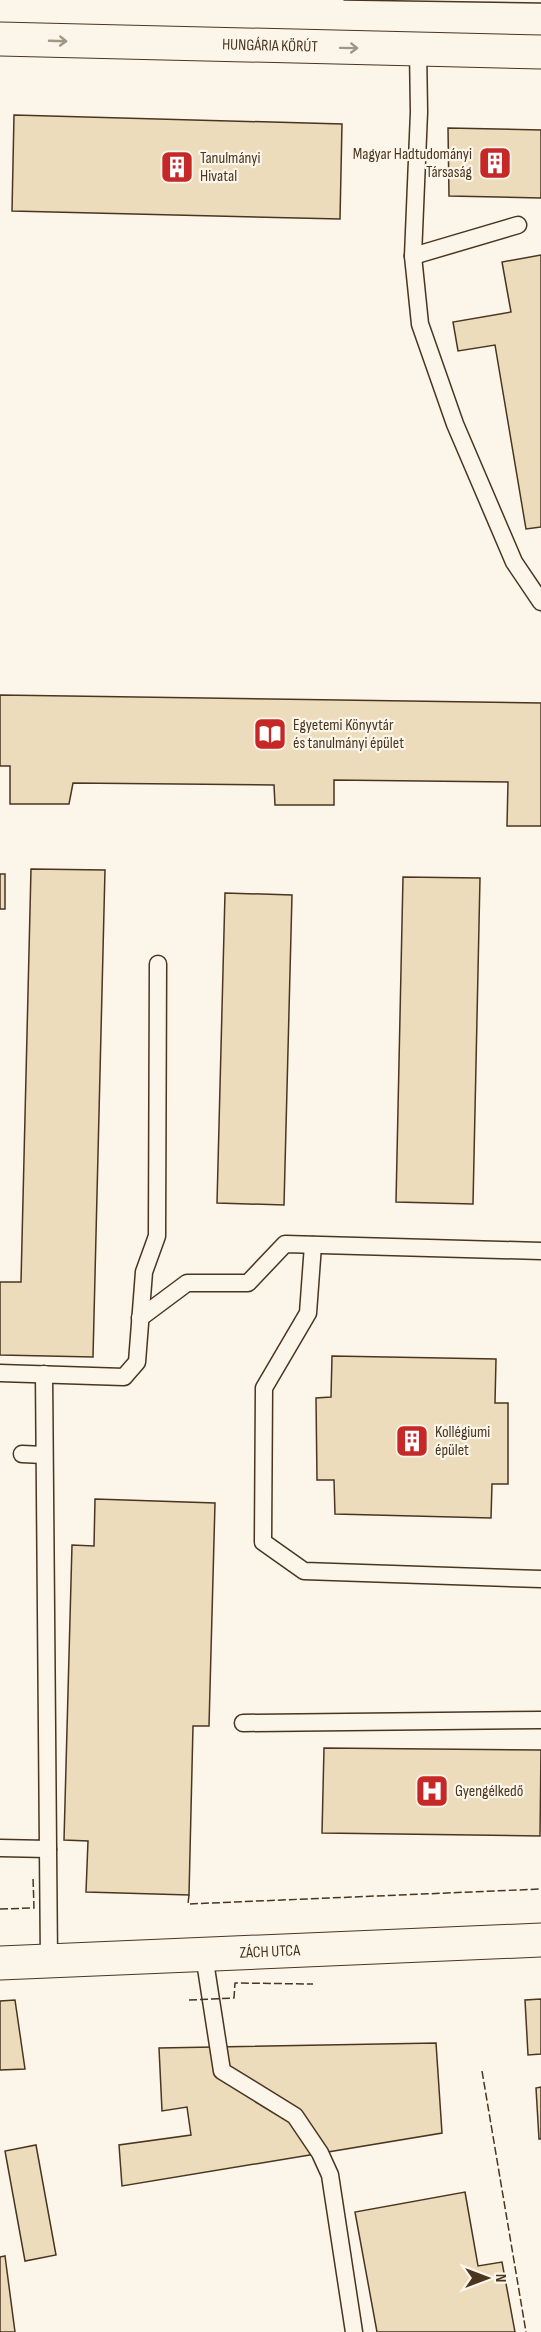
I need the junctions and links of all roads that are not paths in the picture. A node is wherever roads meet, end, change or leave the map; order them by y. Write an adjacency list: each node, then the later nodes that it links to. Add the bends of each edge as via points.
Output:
1 (0, 39): 2 (street, HUNGÁRIA KÖRÚT, one-way to 2)
2 (418, 49): 3 (street, HUNGÁRIA KÖRÚT); 5 (lane)
3 (541, 52)
4 (518, 225): 5 (lane)
5 (413, 256): 6 (lane, via 420,324 455,424 514,562)
6 (541, 602)
7 (158, 964): 10 (lane, via 157,1236 144,1272)
8 (313, 1245): 9 (lane); 10 (lane, via 285,1244 248,1283 187,1283); 15 (lane, via 308,1314 264,1388 262,1542 304,1571)
9 (541, 1251)
10 (140, 1318): 12 (lane, via 137,1362 123,1377)
11 (0, 1373): 12 (lane)
12 (44, 1374): 14 (lane)
13 (22, 1454): 14 (lane)
14 (44, 1455): 19 (lane)
15 (541, 1579)
16 (541, 1720): 17 (lane)
17 (243, 1723)
18 (0, 1848): 19 (lane)
19 (48, 1850): 22 (lane)
20 (541, 1940): 21 (street, ZÁCH UTCA)
21 (204, 1955): 22 (street, ZÁCH UTCA); 24 (lane, via 222,2071 295,2116 330,2175)
22 (49, 1961): 23 (street, ZÁCH UTCA)
23 (0, 1964)
24 (354, 2332)

